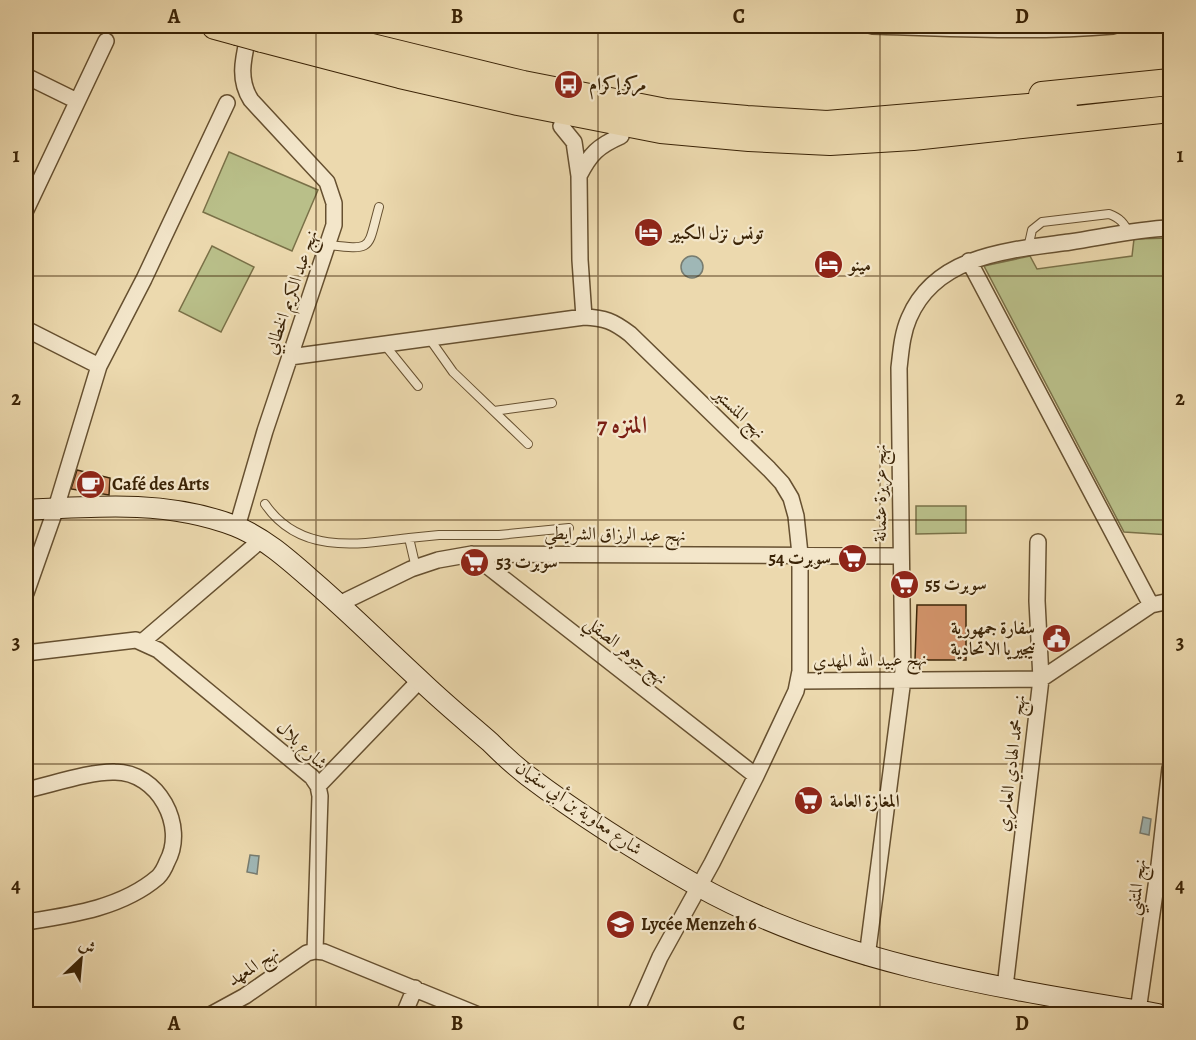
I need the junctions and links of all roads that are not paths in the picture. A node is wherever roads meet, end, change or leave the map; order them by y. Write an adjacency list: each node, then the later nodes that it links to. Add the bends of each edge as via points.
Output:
1 (286, 26): 12 (highway, via 523,84 666,112 827,124)
2 (872, 26): 4 (street)
3 (1113, 26): 4 (street, via 1072,30)
4 (997, 28)
5 (241, 31): 7 (highway); 21 (street, نهج عبد الكريم الخطابي, via 245,91 327,182 334,203 334,225)
6 (106, 41): 9 (street)
7 (400, 75): 13 (highway); 15 (highway, via 661,130 830,142)
8 (26, 76): 9 (street)
9 (77, 101): 18 (street)
10 (1169, 102): 12 (highway)
11 (227, 103): 29 (street)
12 (944, 125): 15 (highway)
13 (561, 126): 14 (highway); 16 (street, via 574,142)
14 (621, 136): 15 (highway, via 716,152 780,155); 16 (street, via 608,141 588,158)
15 (913, 137)
16 (579, 176): 24 (street)
17 (379, 207): 21 (lane, via 366,246 360,249)
18 (26, 210)
19 (1170, 228): 20 (street, نهج عزيزة عثمانة)
20 (1129, 233): 22 (street, نهج عزيزة عثمانة); 22 (lane, via 1124,223 1109,214 1042,222 1032,230)
21 (327, 245): 28 (street, نهج عبد الكريم الخطابي)
22 (1028, 248): 23 (street, نهج عزيزة عثمانة)
23 (969, 261): 44 (street, نهج عزيزة عثمانة, via 937,280 919,299 902,339); 49 (street)
24 (584, 317): 26 (street, نهج المنستير); 43 (street, نهج المنستير, via 605,318 630,334 782,483 796,516)
25 (26, 328): 29 (street)
26 (429, 338): 27 (street, نهج المنستير); 32 (lane, via 453,372)
27 (384, 344): 28 (street, نهج المنستير); 30 (lane)
28 (290, 357): 37 (street, نهج عبد الكريم الخطابي)
29 (99, 366): 35 (street)
30 (418, 386)
31 (552, 403): 32 (lane)
32 (494, 411): 33 (lane)
33 (528, 444)
34 (266, 504): 39 (lane, via 281,523 320,542)
35 (56, 508): 36 (main road, شارع معاوية بن أبي سفيان); 37 (main road, شارع معاوية بن أبي سفيان, via 162,508); 46 (street)
36 (26, 510)
37 (237, 527): 40 (main road, شارع معاوية بن أبي سفيان)
38 (569, 528): 39 (lane, via 510,535)
39 (409, 538): 45 (lane)
40 (261, 540): 48 (main road, شارع معاوية بن أبي سفيان); 50 (street)
41 (1038, 542): 53 (street, نهج محمد الهادي العامري)
42 (472, 554): 43 (street, نهج عبد الرزاق الشرايطي); 45 (street, نهج عبد الرزاق الشرايطي); 57 (street, نهج جوهر الصقلي)
43 (800, 554): 44 (street, نهج عبد الرزاق الشرايطي); 55 (street, نهج المنستير)
44 (900, 556): 52 (street, نهج عزيزة عثمانة)
45 (416, 568): 48 (street, نهج عبد الرزاق الشرايطي)
46 (26, 593)
47 (1170, 601): 49 (street)
48 (339, 604): 54 (main road, شارع معاوية بن أبي سفيان)
49 (1151, 604): 53 (street)
50 (142, 642): 51 (street); 58 (street, شارع بلال, via 158,650 237,714)
51 (26, 653)
52 (903, 679): 53 (street, نهج عبيد الله المهدي); 55 (street, نهج عبيد الله المهدي); 64 (street, نهج عزيزة عثمانة)
53 (1041, 679): 65 (street, نهج محمد الهادي العامري)
54 (420, 680): 58 (street); 61 (main road, شارع معاوية بن أبي سفيان, via 526,775 605,830)
55 (800, 681): 57 (street, نهج المنستير)
56 (1170, 768): 60 (street, نهج المتنبي)
57 (756, 776): 61 (street, نهج المنستير)
58 (318, 786): 63 (street, شارع بلال)
59 (26, 790): 62 (street, via 98,774 127,773 143,780 160,795 170,814 175,837 160,875 139,892 104,906)
60 (1165, 866): 67 (street, نهج المتنبي)
61 (698, 886): 64 (main road, شارع معاوية بن أبي سفيان, via 784,927); 71 (street, نهج المنستير)
62 (26, 922)
63 (315, 951): 66 (street); 68 (street, نهج المعهد)
64 (867, 957): 65 (main road, شارع معاوية بن أبي سفيان)
65 (1005, 987): 67 (main road, شارع معاوية بن أبي سفيان)
66 (415, 988): 69 (street); 70 (street)
67 (1138, 1011): 72 (main road, شارع معاوية بن أبي سفيان)
68 (212, 1014)
69 (404, 1014)
70 (476, 1014)
71 (635, 1014)
72 (1158, 1014)

